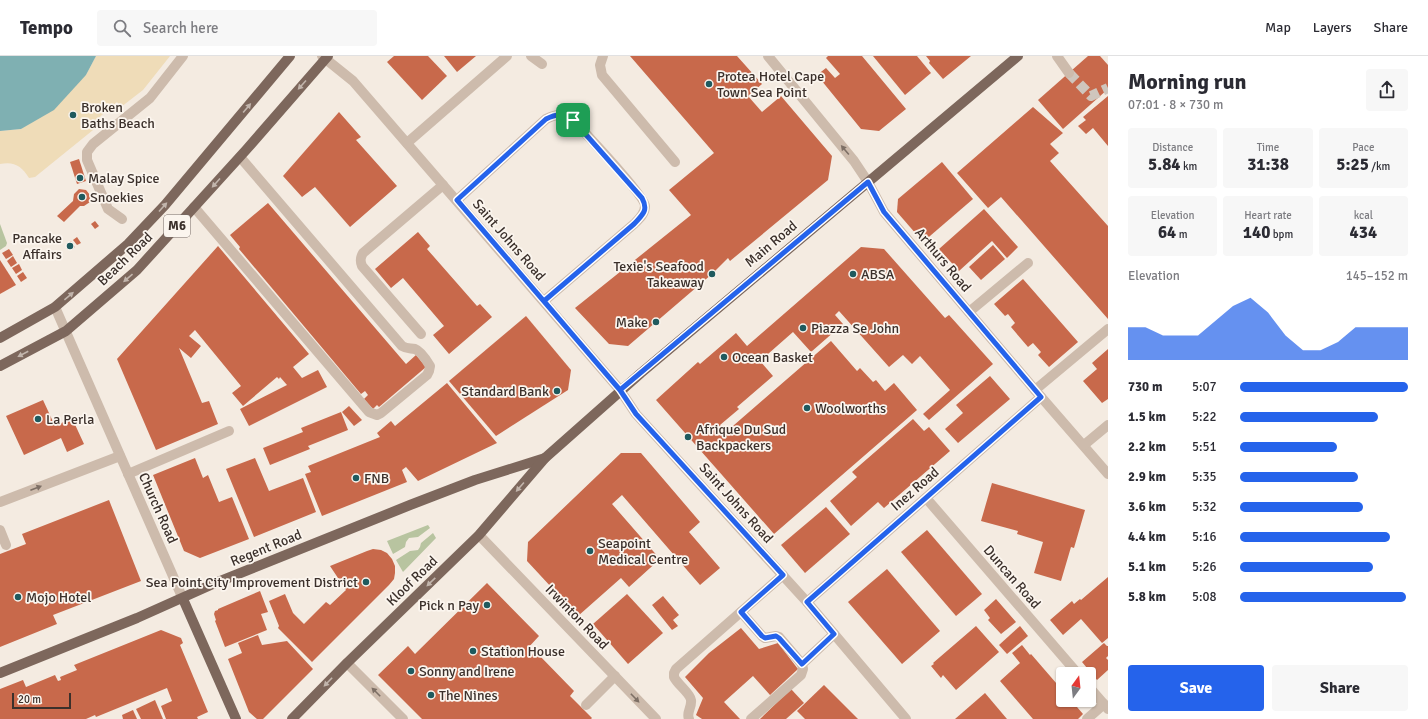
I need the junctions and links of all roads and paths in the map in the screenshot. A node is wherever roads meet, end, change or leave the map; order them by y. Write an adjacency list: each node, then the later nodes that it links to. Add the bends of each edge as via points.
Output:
1 (183, 56): 19 (street, via 150,98 93,144 87,152 87,160 108,209)
2 (290, 56): 22 (main road, Beach Road / M6, one-way to 2, via 128,244 160,210)
3 (507, 56): 12 (street)
4 (531, 56): 10 (street)
5 (603, 56): 14 (street, via 600,65 602,75)
6 (768, 56): 15 (street, Arthurs Road, one-way to 6, via 854,161)
7 (1018, 56): 15 (main road, Main Road)
8 (1057, 56): 11 (street)
9 (325, 57): 12 (street, Saint Johns Road, via 353,81); 13 (main road, Beach Road / M6, one-way to 13)
10 (542, 64)
11 (1070, 73)
12 (407, 142): 16 (street, Saint Johns Road)
13 (240, 157): 18 (main road, Beach Road / M6, one-way to 18); 18 (street, via 402,346 419,352 430,366 429,371 381,413 377,415 369,412)
14 (675, 162)
15 (868, 182): 23 (street, Arthurs Road, via 884,212); 29 (main road, Main Road)
16 (443, 185): 17 (street, Saint Johns Road); 26 (street, via 360,257 362,266)
17 (457, 200): 21 (street, Saint Johns Road); 21 (street, via 546,119 554,115 564,115 573,120 621,173 642,198 646,205 644,212 634,224)
18 (194, 207): 25 (main road, Beach Road / M6, one-way to 25, via 137,270)
19 (122, 219)
20 (1028, 263): 23 (street)
21 (544, 301): 29 (street, Saint Johns Road)
22 (55, 307): 25 (street, Church Road); 27 (main road, Beach Road / M6)
23 (969, 312): 30 (street, Arthurs Road)
24 (1108, 329): 30 (street, Inez Road)
25 (66, 331): 28 (main road, Beach Road / M6, one-way to 28); 34 (street, Church Road)
26 (421, 334)
27 (0, 338)
28 (0, 366)
29 (620, 390): 35 (main road, Main Road); 43 (street, Saint Johns Road, via 636,414)
30 (1038, 394): 33 (street, Arthurs Road); 38 (street, Inez Road)
31 (1108, 425): 33 (street)
32 (229, 432): 36 (street)
33 (1084, 445): 37 (street, Arthurs Road)
34 (120, 456): 36 (street, Church Road); 39 (street, one-way to 34)
35 (545, 458): 41 (main road, Kloof Road, one-way to 41); 44 (main road, Regent Road, via 475,480 410,505)
36 (128, 474): 44 (street, Church Road)
37 (1108, 474)
38 (926, 498): 45 (street, Inez Road); 50 (street, Duncan Road)
39 (0, 502)
40 (0, 530): 42 (street)
41 (479, 535): 48 (main road, Kloof Road, one-way to 48); 52 (street, Irwinton Road)
42 (6, 545)
43 (783, 575): 45 (street, Saint Johns Road); 46 (street)
44 (183, 598): 51 (main road, Regent Road); 56 (main road, Church Road)
45 (807, 602): 47 (street, Saint Johns Road)
46 (741, 612): 49 (street, via 762,636 779,638); 60 (street, via 674,672 676,681 690,698 687,714)
47 (834, 634): 49 (street); 62 (street, Saint Johns Road)
48 (347, 663): 57 (main road, Kloof Road, one-way to 57); 58 (street, one-way to 48)
49 (802, 664): 61 (street, via 801,675)
50 (1072, 667)
51 (0, 673)
52 (615, 676): 54 (street); 59 (street, Irwinton Road, one-way to 59)
53 (1096, 695): 55 (street)
54 (586, 705)
55 (1106, 707): 63 (street)
56 (236, 719)
57 (292, 719)
58 (403, 719)
59 (656, 719)
60 (689, 719)
61 (751, 719)
62 (906, 719)
63 (1087, 719)

